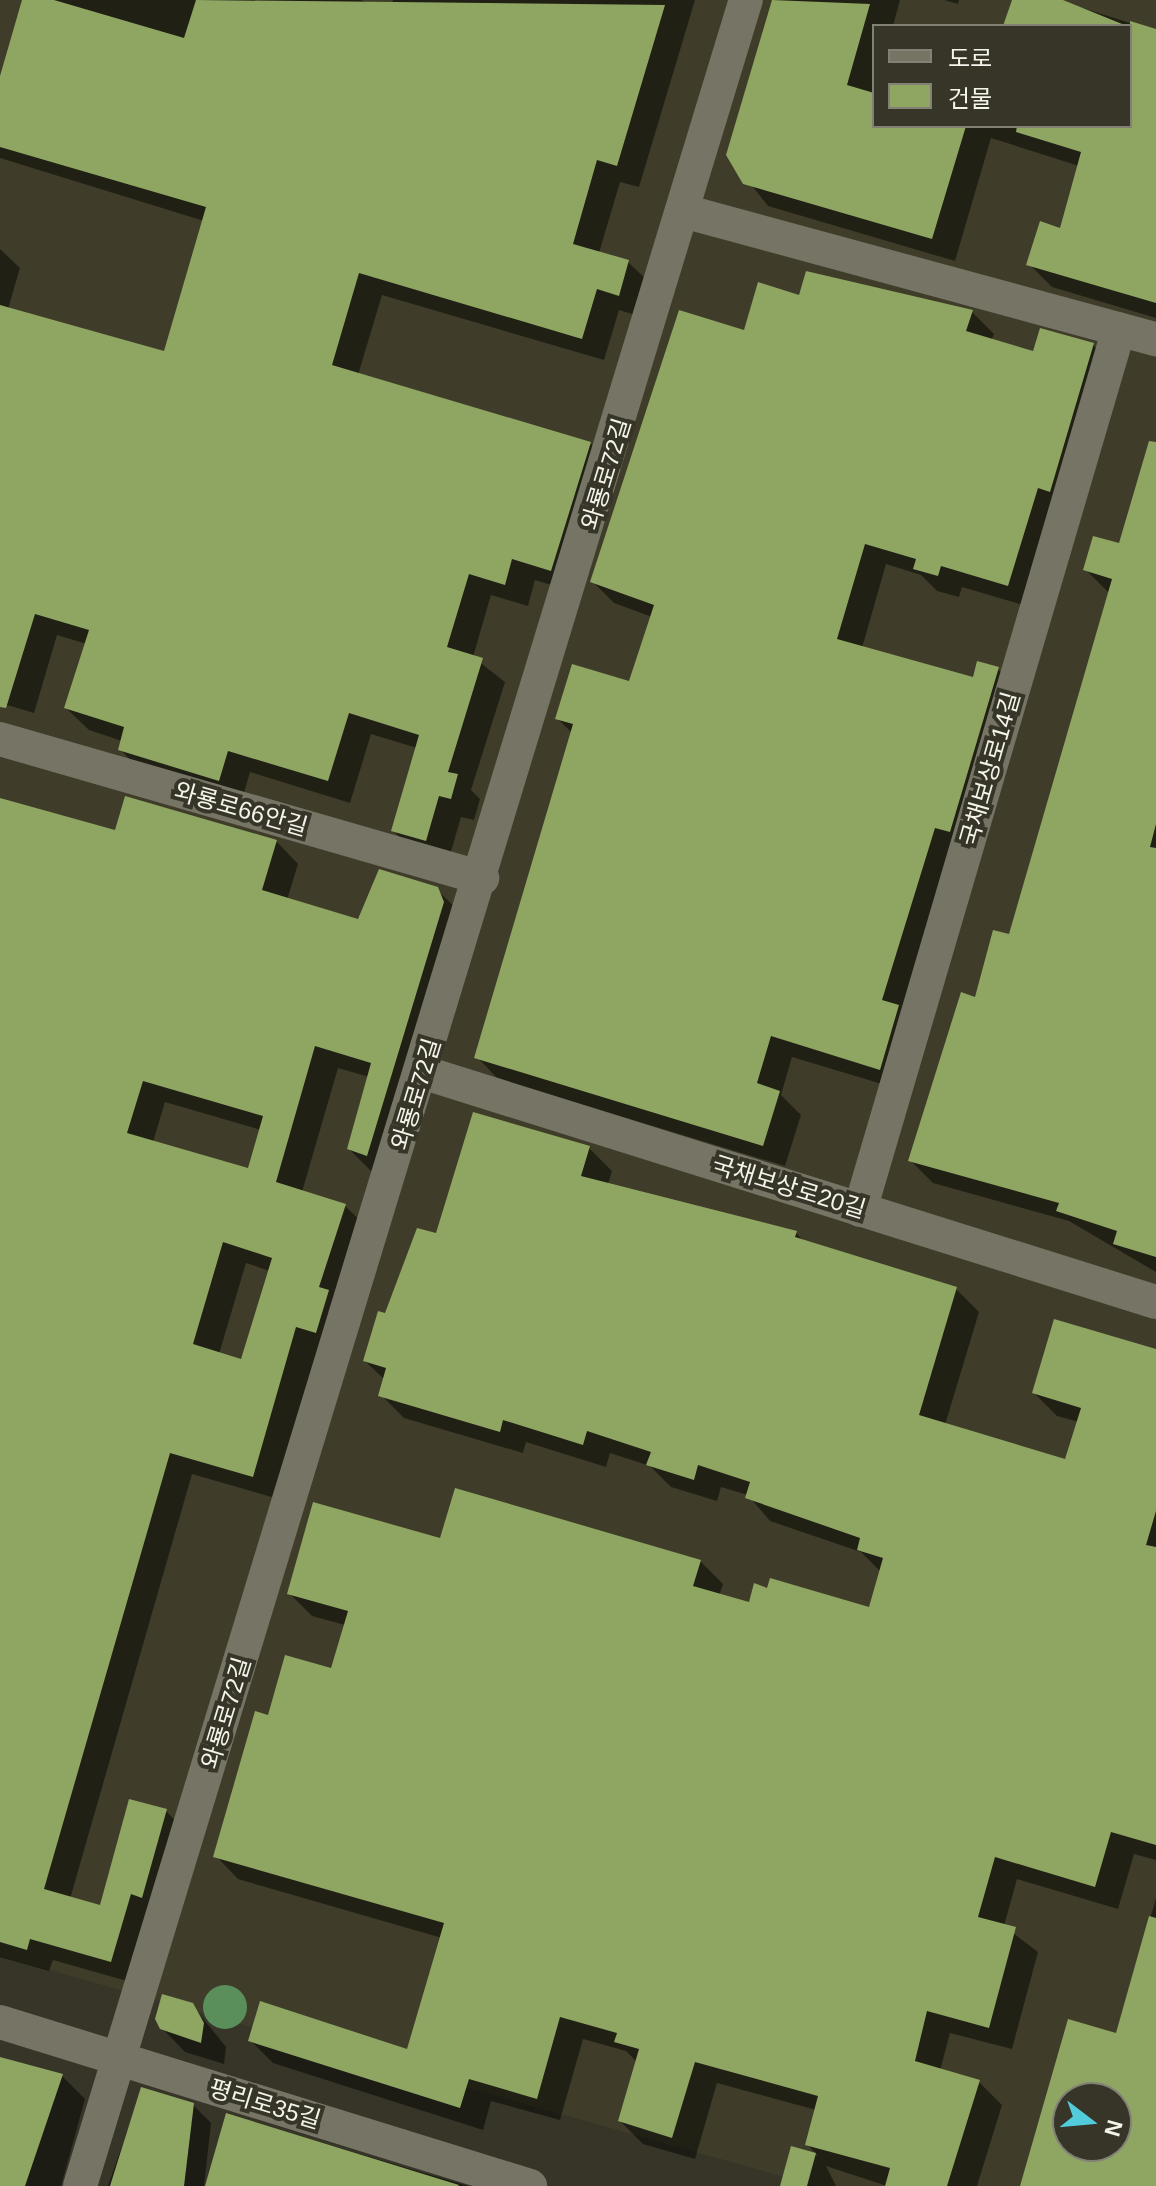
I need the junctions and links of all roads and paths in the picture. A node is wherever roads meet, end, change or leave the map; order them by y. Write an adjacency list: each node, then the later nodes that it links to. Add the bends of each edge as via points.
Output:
1 (746, 0): 2 (street, 와룡로72길)
2 (687, 212): 3 (street); 6 (street, 와룡로72길)
3 (1119, 329): 4 (street); 8 (street, 국채보상로14길)
4 (1156, 339)
5 (0, 739): 6 (street, 와룡로66안길)
6 (482, 878): 7 (street, 와룡로72길)
7 (422, 1072): 8 (street, 국채보상로20길); 11 (street, 와룡로72길)
8 (860, 1210): 9 (street, 국채보상로20길)
9 (1156, 1302)
10 (0, 2022): 11 (street, 평리로35길)
11 (120, 2059): 12 (street, 와룡로72길); 13 (street, 평리로35길)
12 (80, 2186)
13 (530, 2186)

